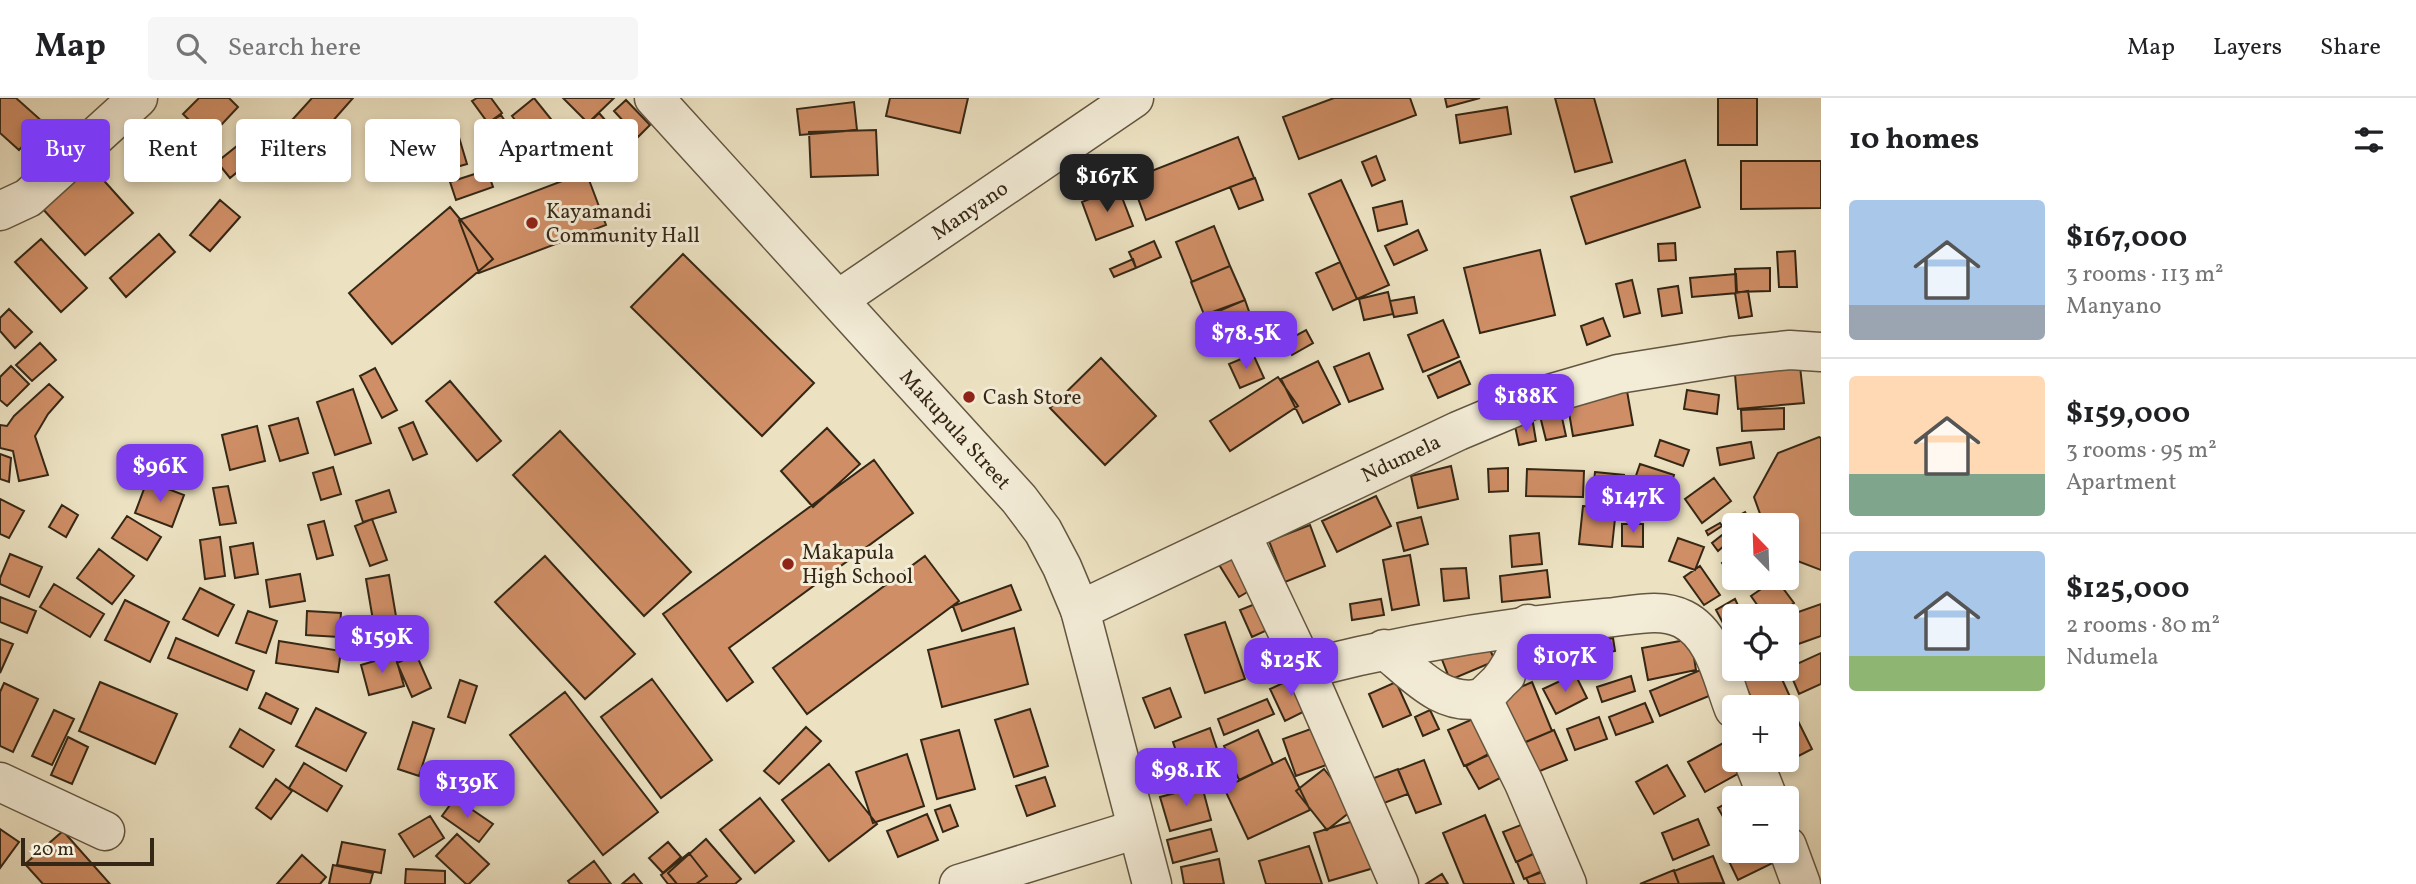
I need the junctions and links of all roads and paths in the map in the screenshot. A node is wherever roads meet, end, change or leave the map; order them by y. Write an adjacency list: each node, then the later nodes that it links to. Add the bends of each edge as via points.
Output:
1 (138, 98): 4 (street, via 28,198)
2 (654, 98): 5 (street, Makupula Street)
3 (1133, 98): 5 (street, Manyano)
4 (0, 212)
5 (839, 299): 8 (street, Makupula Street, via 1019,499 1062,566)
6 (1821, 352): 7 (street, Ndumela, via 1731,356 1618,374 1539,397)
7 (1241, 534): 8 (street, Ndumela); 11 (street)
8 (1080, 610): 15 (street, Makupula Street)
9 (1528, 624): 10 (street); 12 (street, via 1514,661); 13 (street, via 1668,612 1696,627 1708,640)
10 (1384, 649): 11 (street); 12 (street, via 1436,692 1469,701)
11 (1305, 669): 20 (street)
12 (1494, 686): 21 (street, via 1524,783)
13 (1729, 695)
14 (0, 782): 16 (street)
15 (1137, 829): 18 (street); 19 (street, Makupula Street)
16 (105, 831)
17 (1793, 863): 22 (street)
18 (959, 884)
19 (1152, 884)
20 (1399, 884)
21 (1567, 884)
22 (1801, 884)

